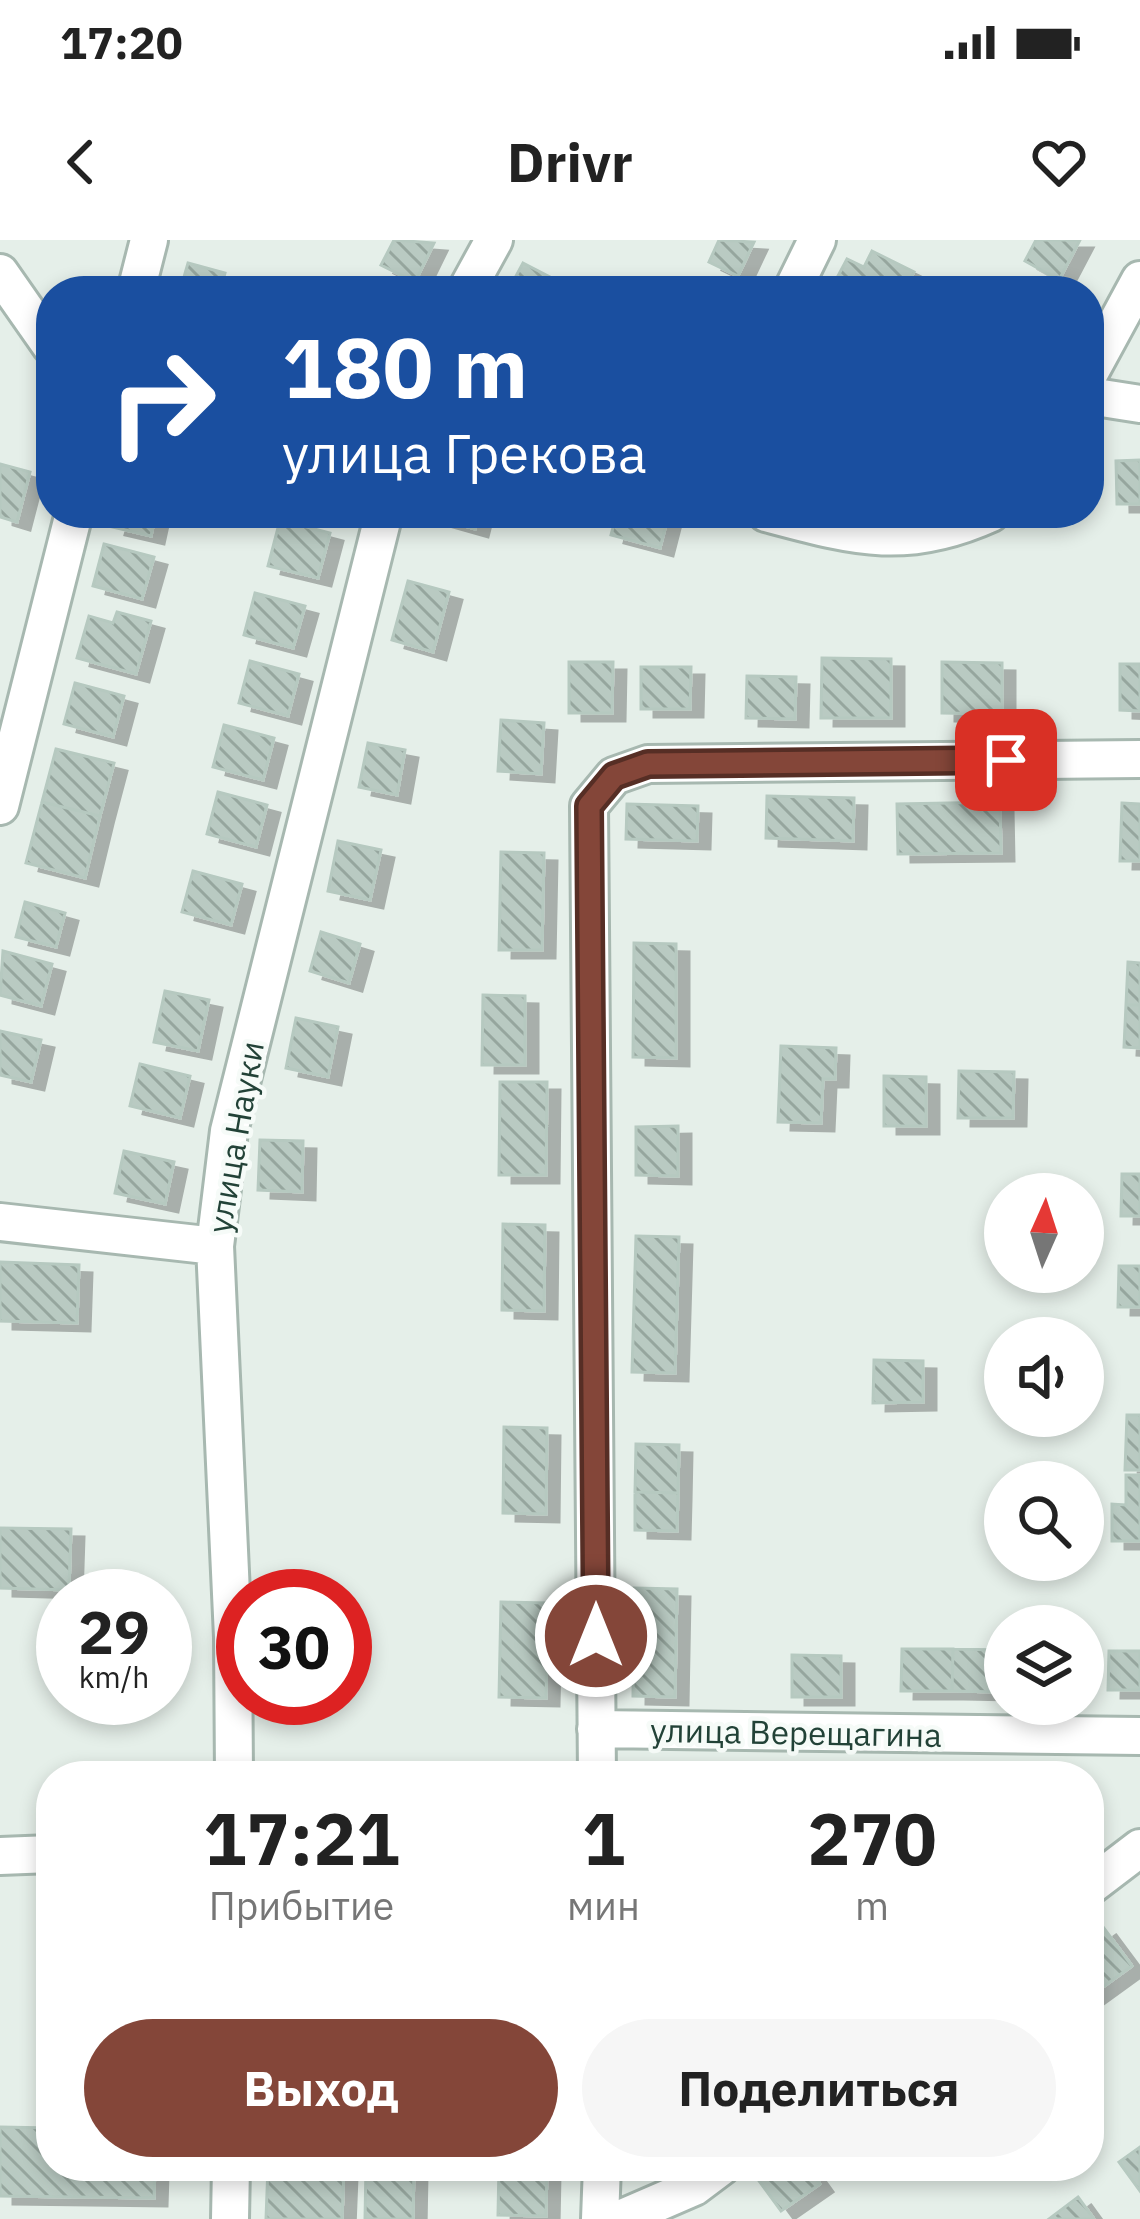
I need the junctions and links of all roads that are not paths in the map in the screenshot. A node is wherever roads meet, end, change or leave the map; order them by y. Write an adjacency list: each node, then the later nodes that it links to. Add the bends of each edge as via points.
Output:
1 (149, 240): 5 (street)
2 (494, 240): 6 (street)
3 (817, 240): 7 (street)
4 (0, 273): 9 (street)
5 (140, 276)
6 (474, 276)
7 (799, 276)
8 (1140, 280): 10 (street)
9 (36, 325)
10 (1104, 346)
11 (1104, 398): 12 (street)
12 (1140, 404)
13 (70, 528): 18 (street)
14 (380, 528): 20 (street, улица Науки, via 229,1131)
15 (822, 528): 16 (street, via 905,538)
16 (958, 528)
17 (1140, 759): 21 (street, via 648,764 614,776 589,806)
18 (0, 806)
19 (0, 1222): 20 (street)
20 (215, 1246): 23 (street, улица Науки)
21 (596, 1729): 22 (street, улица Верещагина); 24 (street)
22 (1140, 1736)
23 (235, 1761)
24 (597, 1761)
25 (1140, 1849): 28 (street)
26 (36, 1855): 27 (street)
27 (0, 1856)
28 (1104, 1876)
29 (231, 2181): 32 (street)
30 (601, 2181): 33 (street)
31 (701, 2181): 34 (street)
32 (230, 2219)
33 (600, 2219)
34 (620, 2219)

